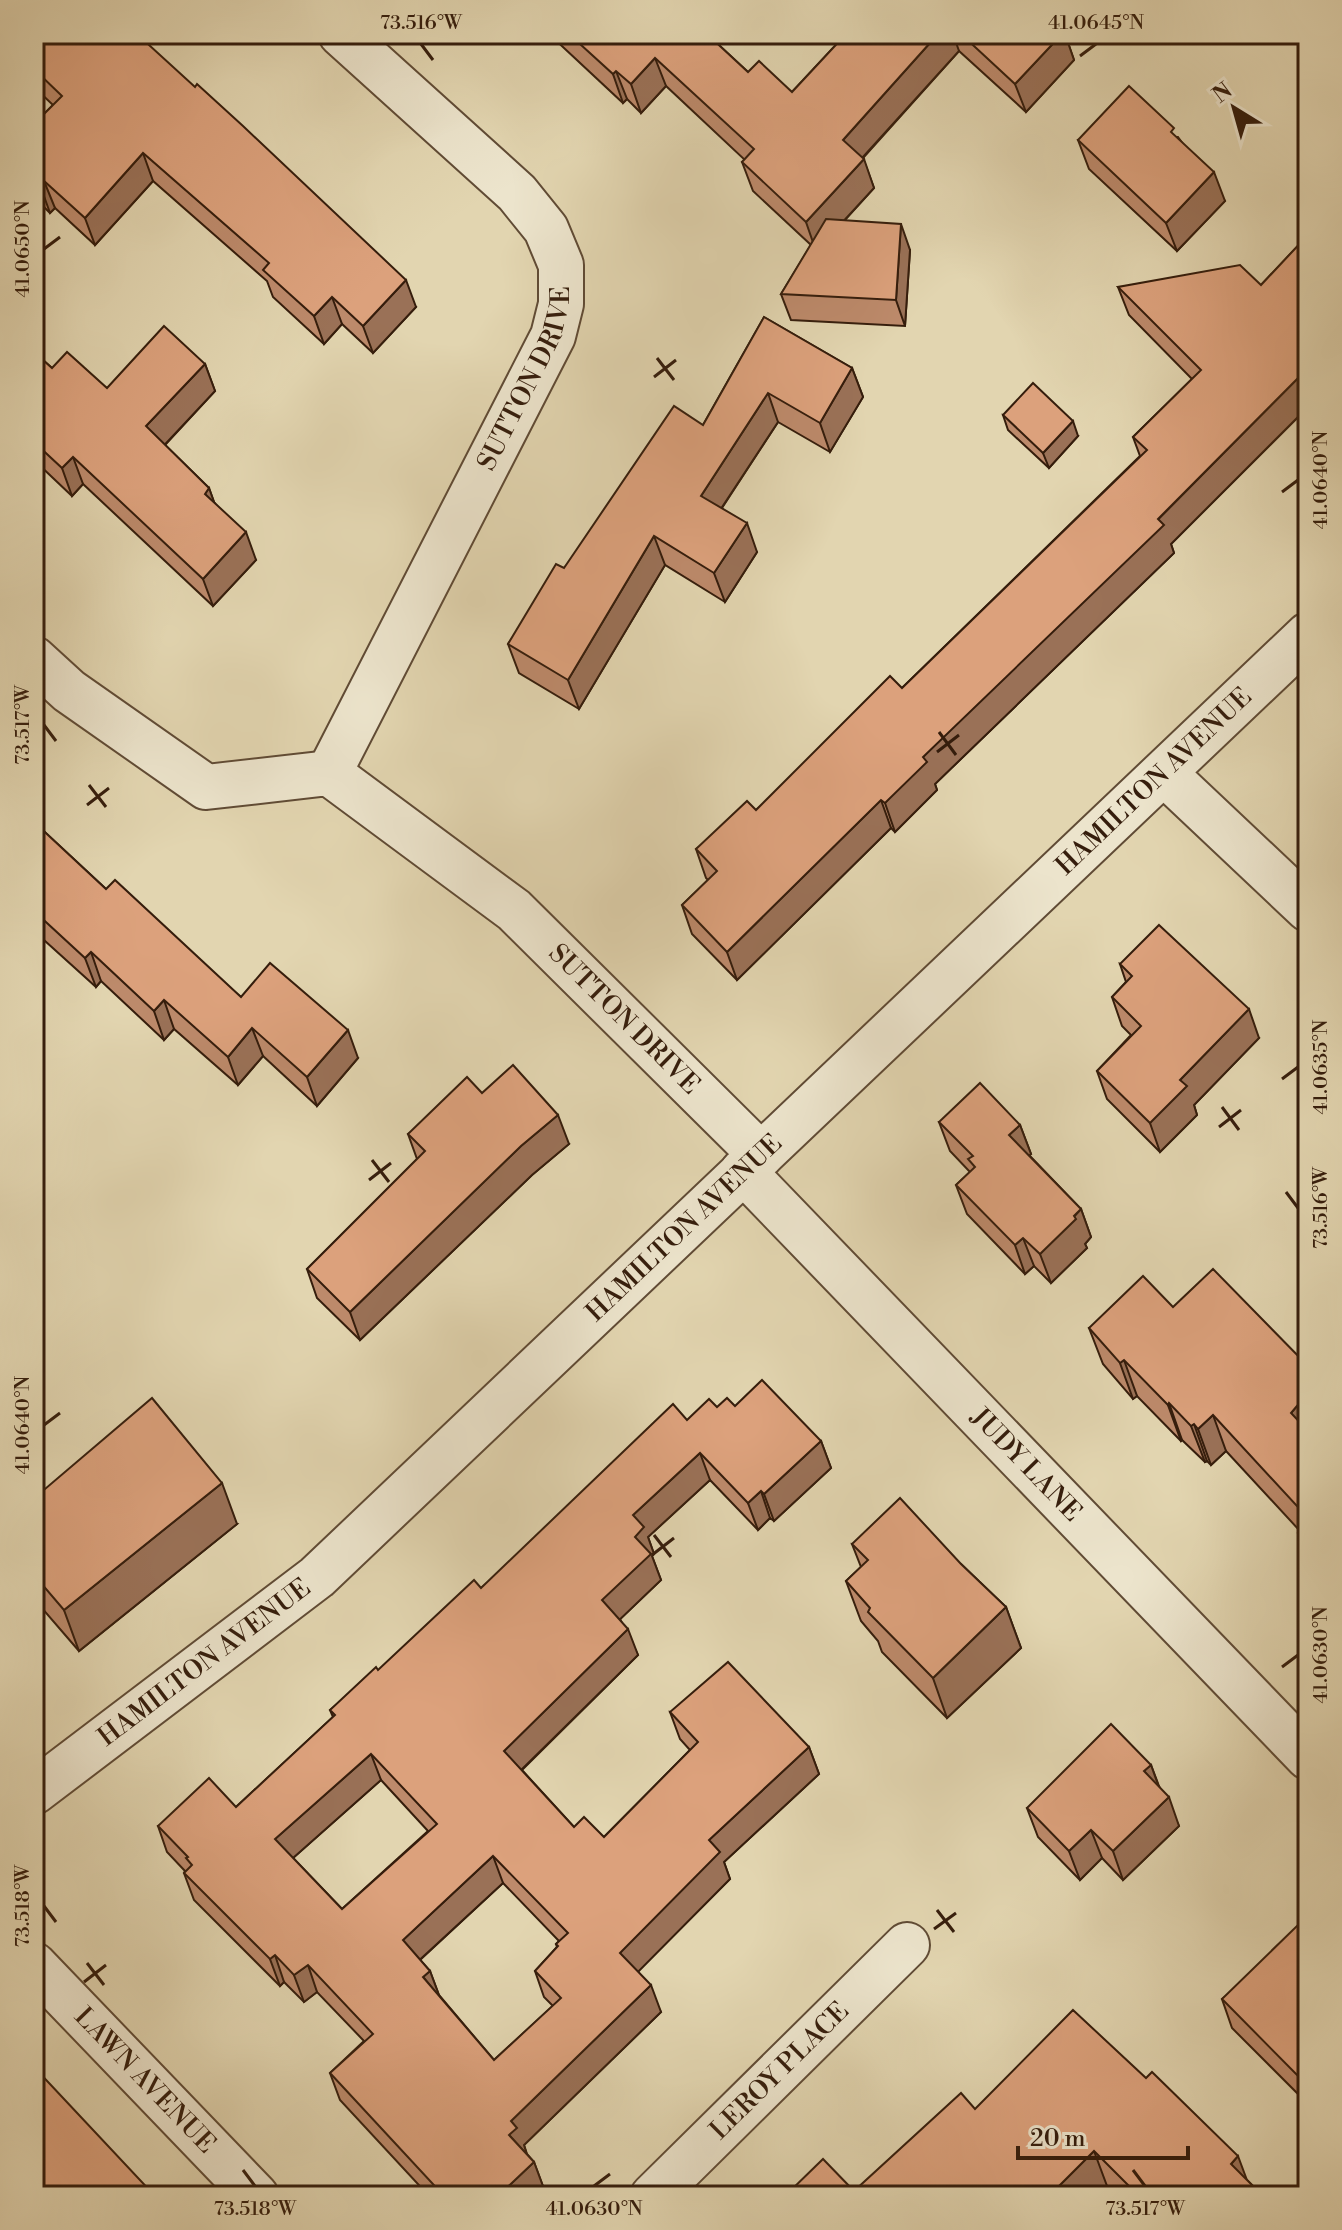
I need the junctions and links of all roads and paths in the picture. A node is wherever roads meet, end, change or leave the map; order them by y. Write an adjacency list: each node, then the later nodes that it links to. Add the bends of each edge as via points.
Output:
1 (341, 34): 4 (street, SUTTON DRIVE, via 517,193 546,229 561,265 561,304 553,336)
2 (1308, 635): 5 (street, HAMILTON AVENUE)
3 (34, 659): 4 (street, via 69,691 206,787)
4 (329, 773): 7 (street, SUTTON DRIVE, via 514,910)
5 (1165, 774): 6 (street); 7 (street, HAMILTON AVENUE)
6 (1308, 909)
7 (752, 1163): 8 (street, JUDY LANE); 9 (street, HAMILTON AVENUE, via 317,1577)
8 (1308, 1757)
9 (34, 1792)
10 (907, 1945): 13 (street, LEROY PLACE)
11 (34, 1965): 12 (street, LAWN AVENUE)
12 (256, 2196)
13 (653, 2196)

